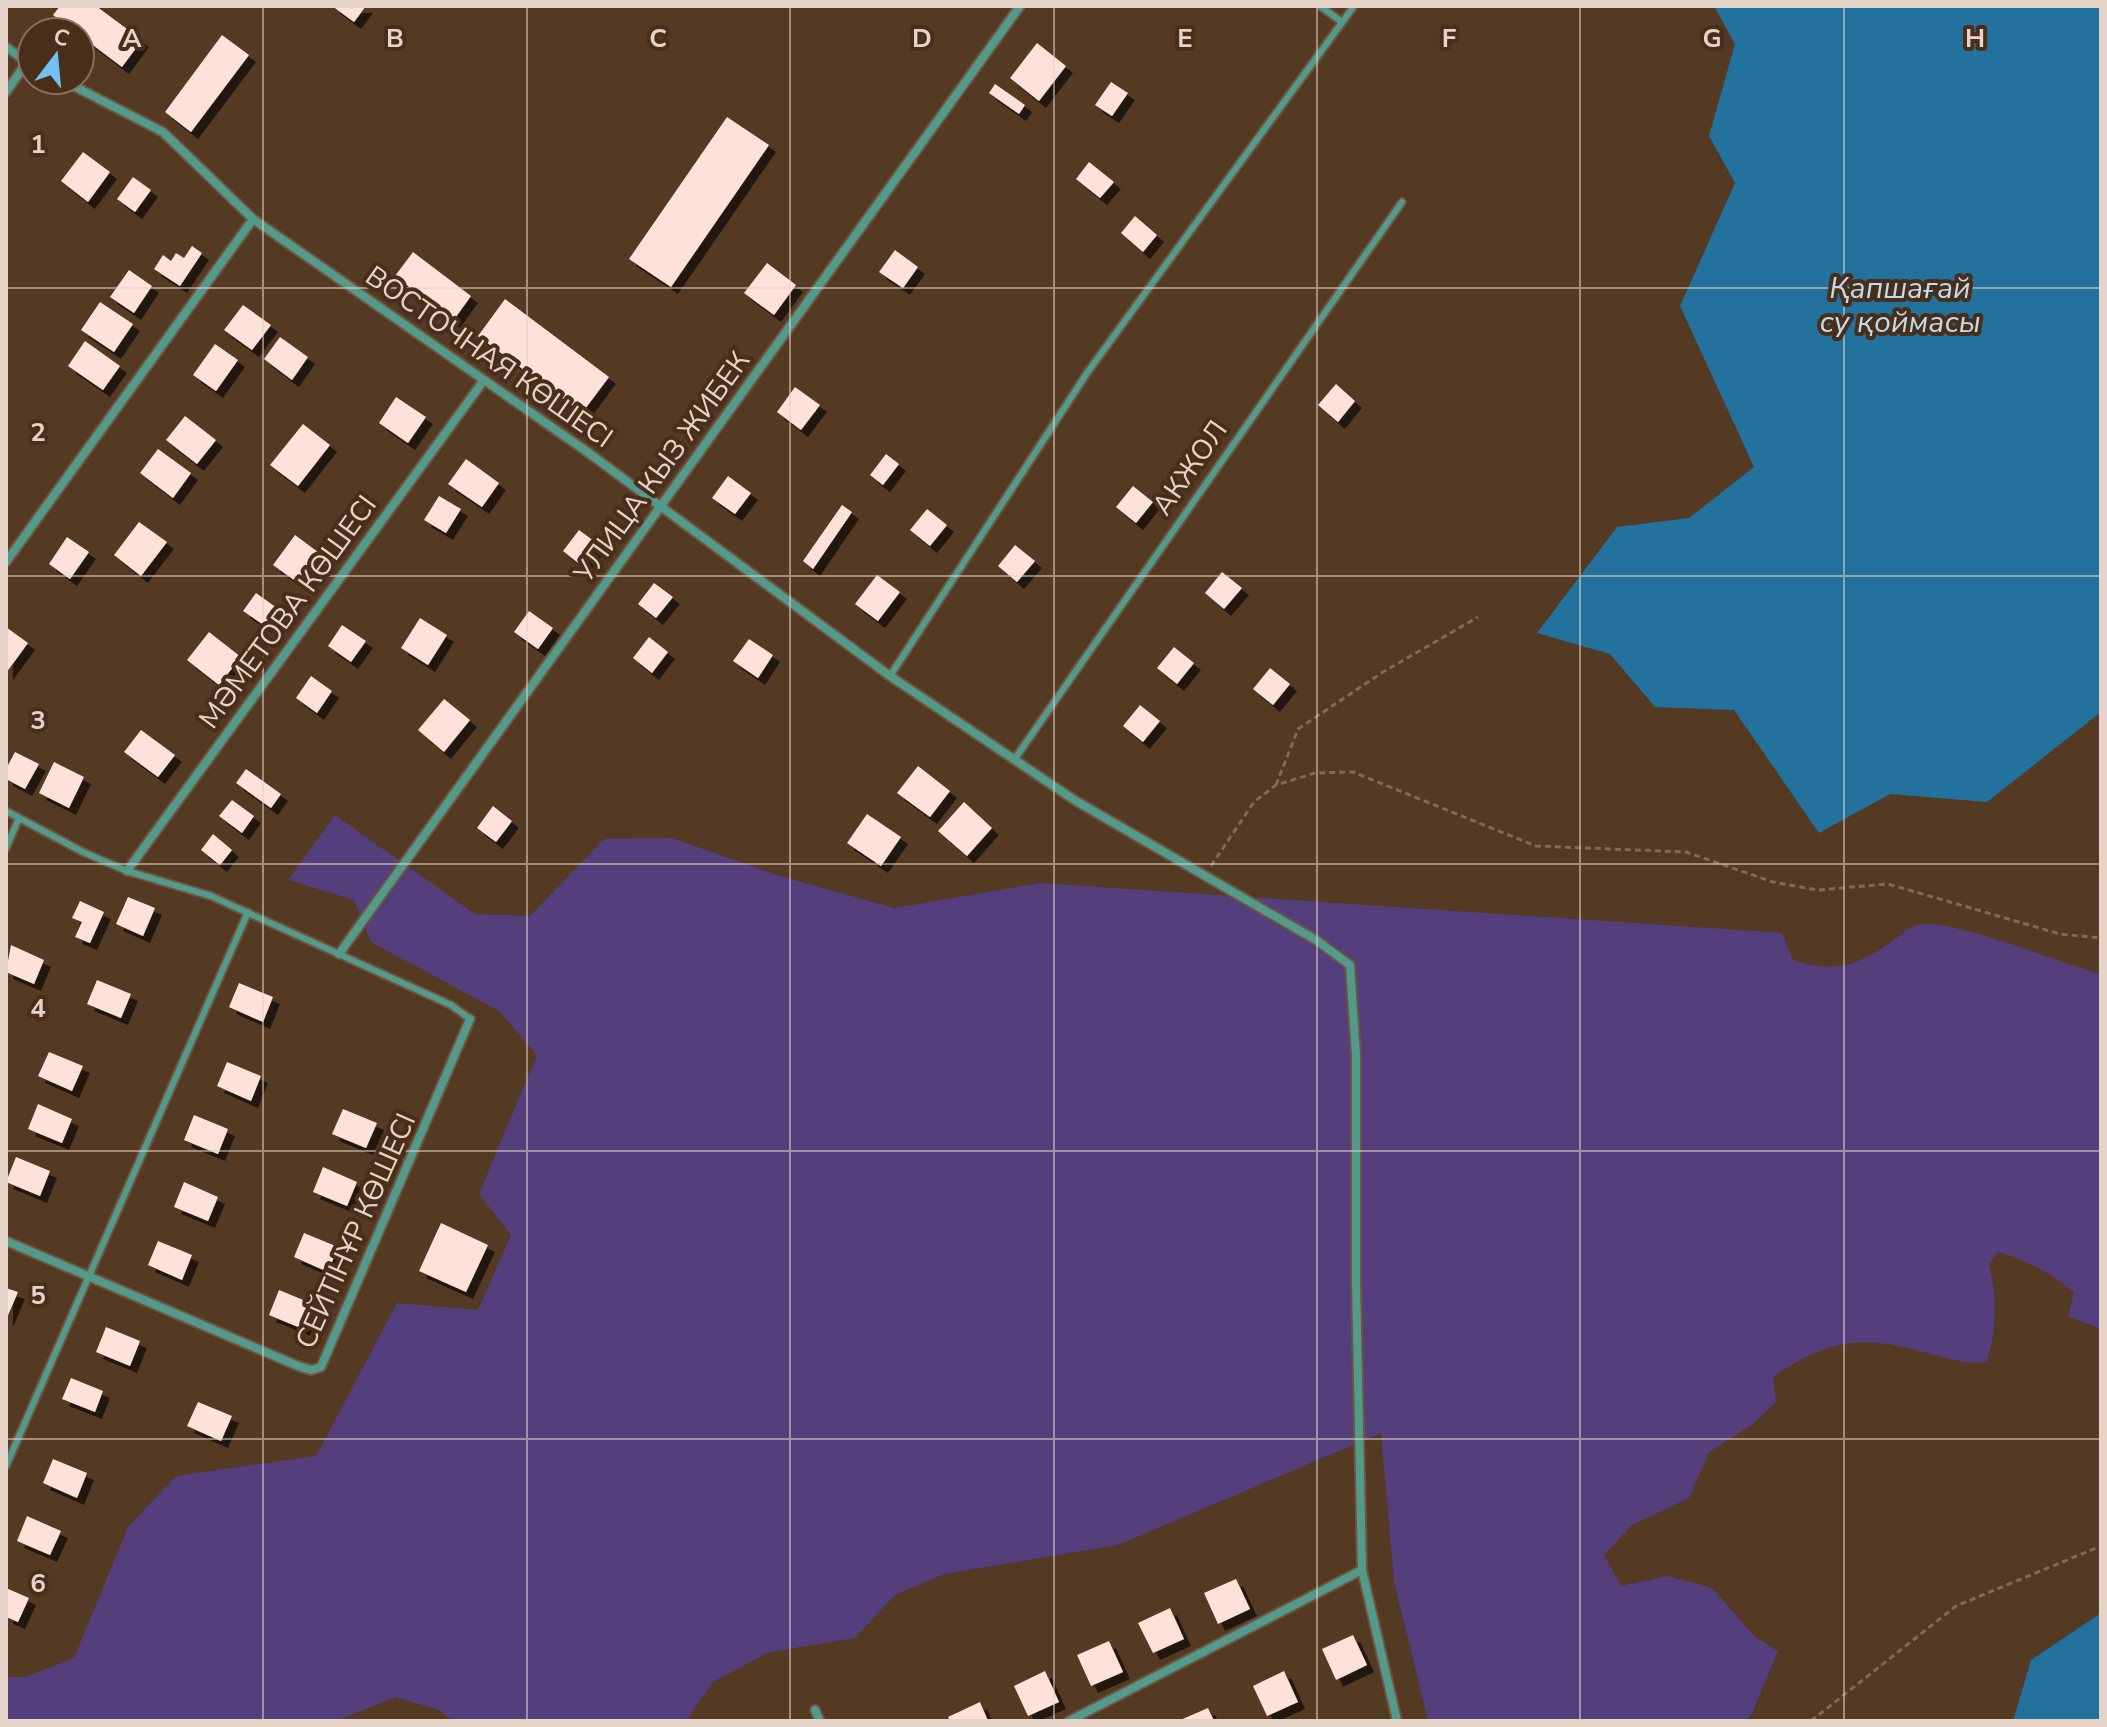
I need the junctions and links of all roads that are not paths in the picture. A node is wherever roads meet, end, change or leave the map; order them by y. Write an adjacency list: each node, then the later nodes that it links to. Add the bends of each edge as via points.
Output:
1 (1020, 6): 9 (street, УЛИЦА КЫЗ ЖИБЕК)
2 (1320, 6): 4 (lane)
3 (1354, 6): 4 (lane)
4 (1342, 22): 11 (lane, via 1087,373)
5 (93, 96): 7 (street, ВОСТОЧНАЯ КӨШЕСІ, via 163,132)
6 (1402, 202): 12 (lane, АКЖОЛ)
7 (253, 219): 8 (street, ВОСТОЧНАЯ КӨШЕСІ); 10 (street)
8 (484, 380): 9 (street, ВОСТОЧНАЯ КӨШЕСІ); 16 (street, МӘМЕТОВА КӨШЕСІ)
9 (661, 507): 11 (street, ВОСТОЧНАЯ КӨШЕСІ); 18 (street, УЛИЦА КЫЗ ЖИБЕК)
10 (6, 562)
11 (890, 676): 12 (street, ВОСТОЧНАЯ КӨШЕСІ)
12 (1014, 760): 23 (street, ВОСТОЧНАЯ КӨШЕСІ, via 1350,965 1356,1055)
13 (6, 811): 14 (lane)
14 (19, 818): 15 (lane); 16 (lane)
15 (6, 848)
16 (127, 871): 17 (lane)
17 (248, 912): 18 (lane); 21 (lane)
18 (339, 954): 19 (lane, via 451,1005)
19 (470, 1019): 21 (street, СЕЙТІНҰР КӨШЕСІ, via 321,1367 298,1366)
20 (6, 1241): 21 (street, СЕЙТІНҰР КӨШЕСІ)
21 (88, 1274): 22 (lane)
22 (6, 1466)
23 (1362, 1570): 26 (street); 27 (street)
24 (815, 1710): 25 (street)
25 (820, 1721)
26 (1069, 1721)
27 (1397, 1721)

